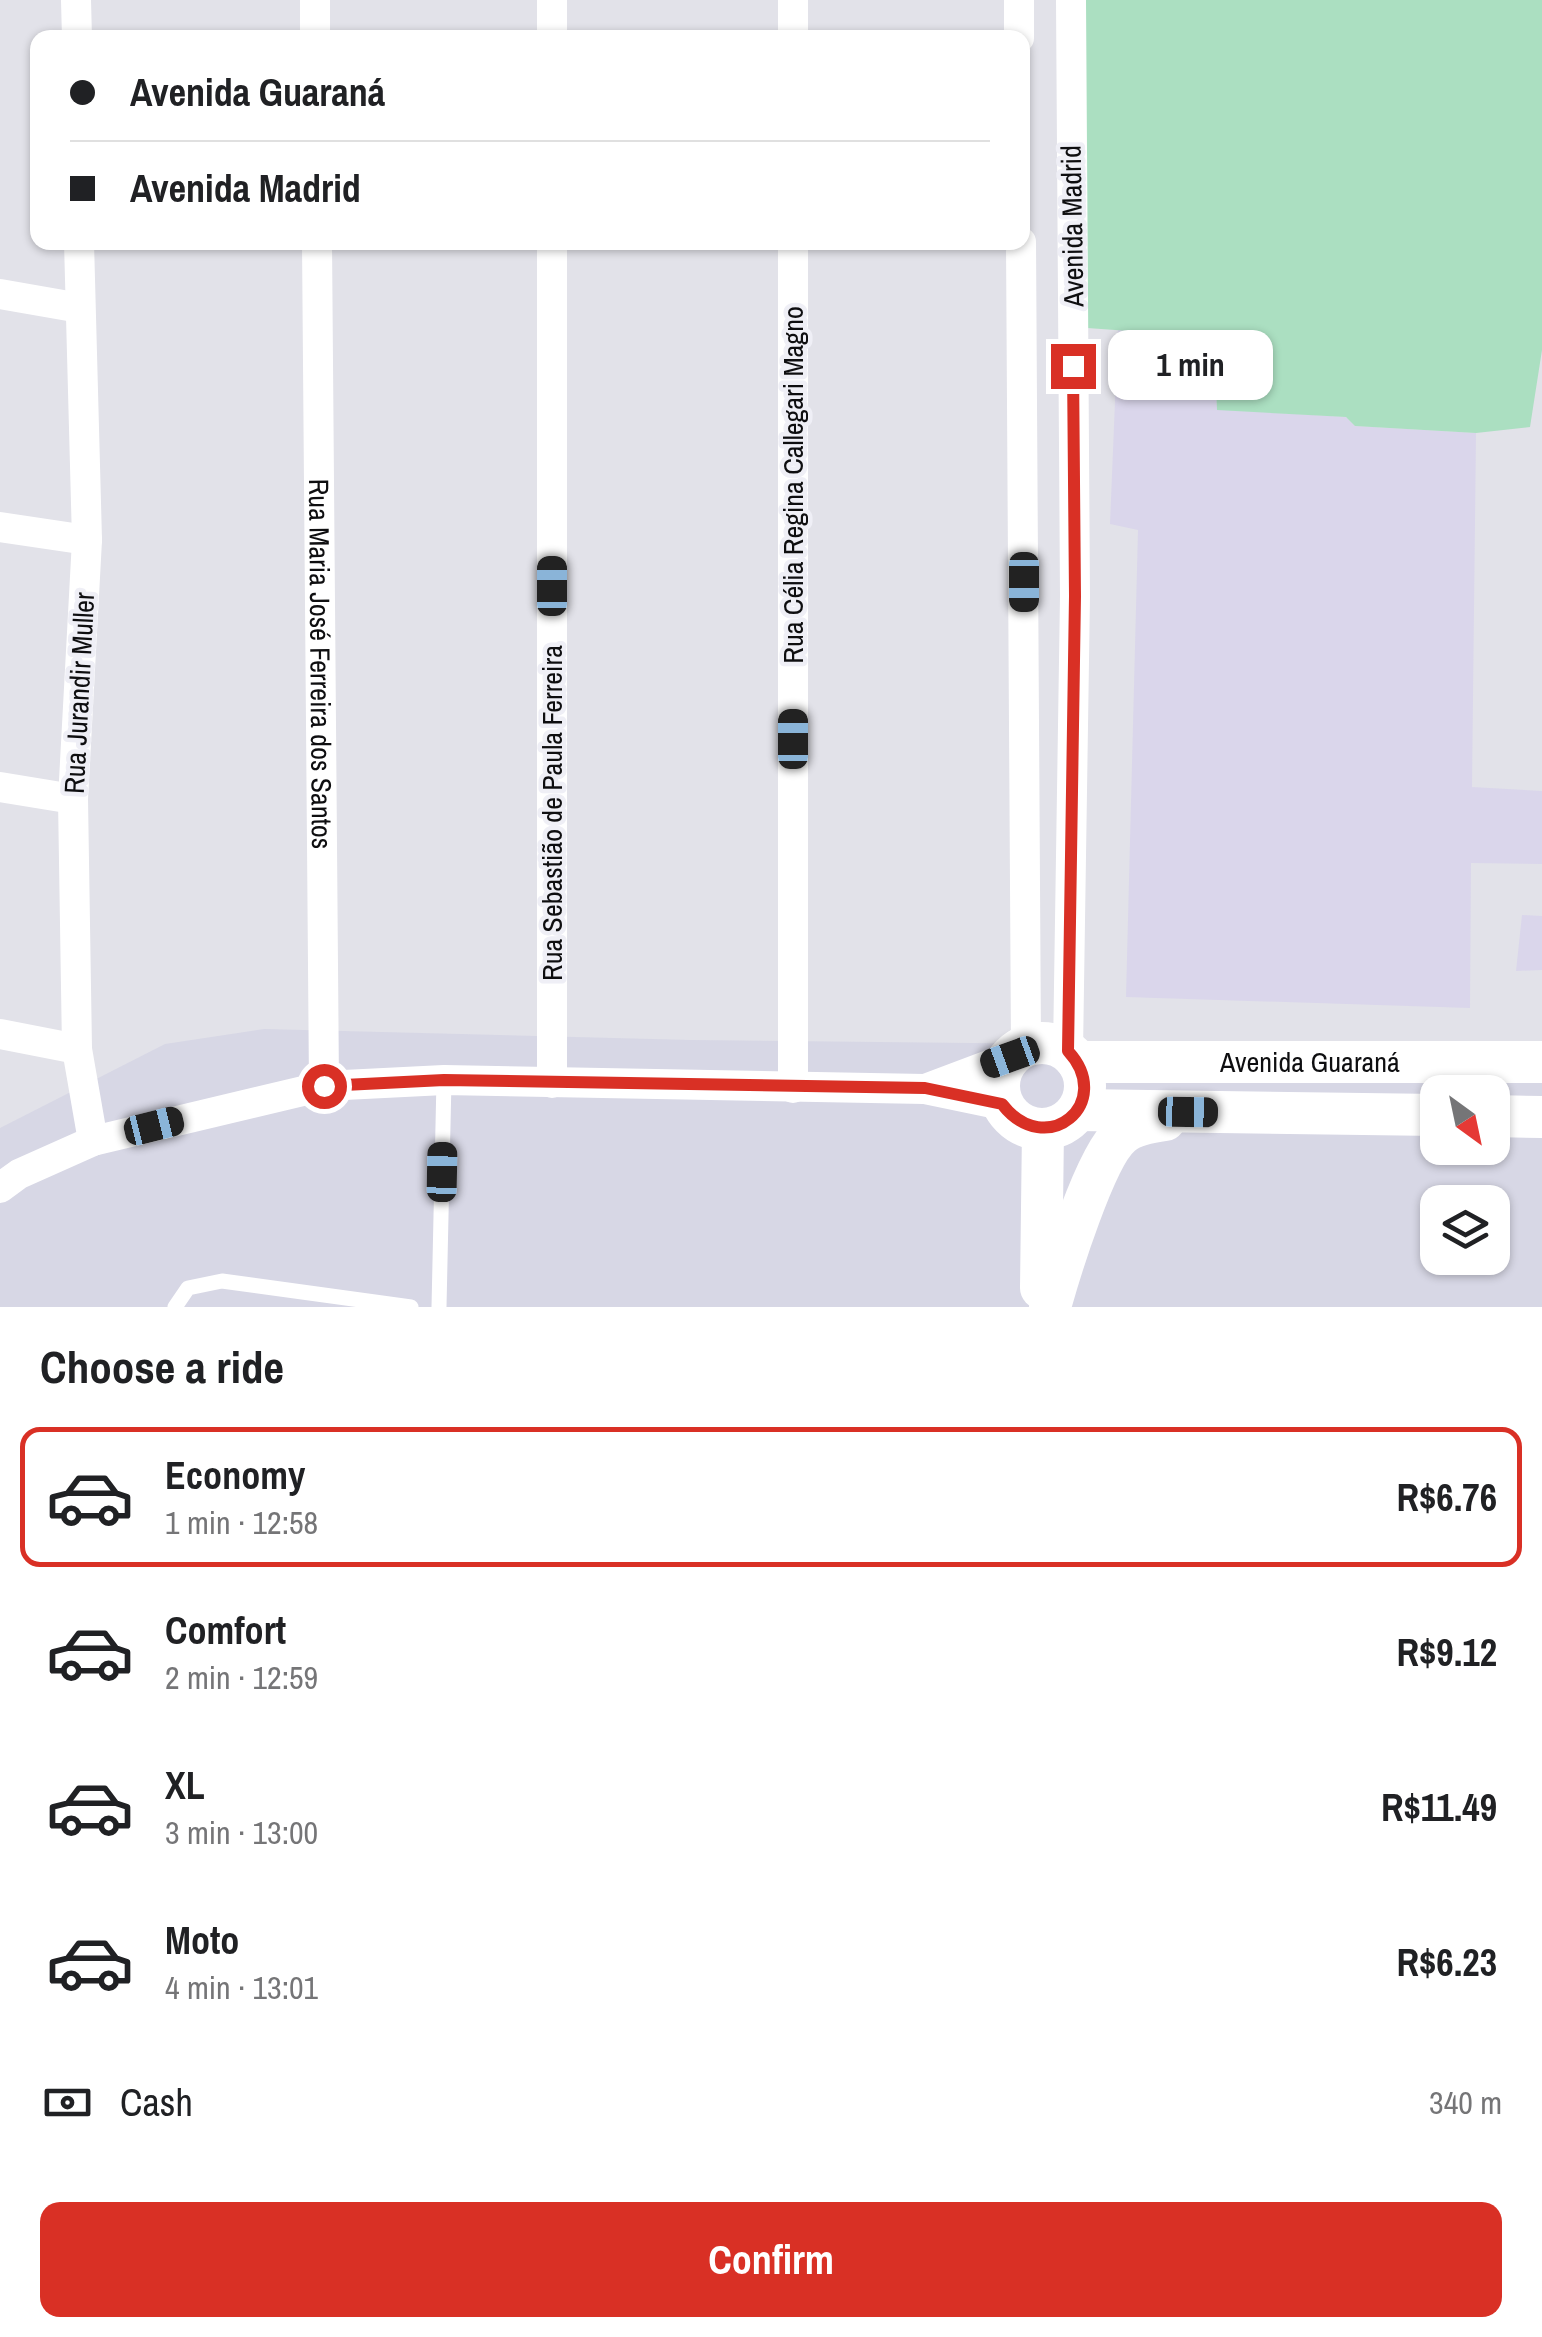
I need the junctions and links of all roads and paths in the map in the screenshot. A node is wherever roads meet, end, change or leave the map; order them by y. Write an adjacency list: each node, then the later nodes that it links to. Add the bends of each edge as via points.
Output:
1 (76, 0): 7 (street)
2 (315, 0): 8 (street)
3 (552, 0): 9 (street)
4 (793, 0): 10 (street)
5 (1019, 0): 11 (street)
6 (1071, 0): 25 (street, Avenida Madrid, via 1075,596)
7 (76, 30)
8 (315, 30)
9 (552, 30)
10 (793, 30)
11 (1019, 30)
12 (79, 250): 18 (street, Rua Jurandir Muller)
13 (317, 250): 29 (street, Rua Maria José Ferreira dos Santos)
14 (552, 250): 28 (street, Rua Sebastião de Paula Ferreira)
15 (793, 250): 30 (street, Rua Célia Regina Callegari Magno)
16 (1021, 250): 25 (street, Avenida Madrid)
17 (0, 294): 18 (street)
18 (80, 308): 20 (street, Rua Jurandir Muller)
19 (0, 528): 20 (street)
20 (87, 540): 22 (street, Rua Jurandir Muller)
21 (0, 786): 22 (street)
22 (74, 799): 24 (street, Rua Jurandir Muller)
23 (0, 1034): 24 (street)
24 (76, 1049): 38 (street, Rua Jurandir Muller)
25 (1045, 1054): 26 (street, Avenida Guaraná); 31 (street, Avenida Guaraná); 32 (street, via 1001,1072); 37 (street, via 1085,1086)
26 (1542, 1062)
27 (444, 1080): 28 (street, Avenida Guaraná); 29 (street, Avenida Guaraná); 42 (lane)
28 (552, 1082): 30 (street, Avenida Guaraná)
29 (324, 1086): 38 (street, Avenida Guaraná)
30 (793, 1088): 31 (street, Avenida Guaraná)
31 (925, 1088): 32 (street, Avenida Guaraná)
32 (1002, 1104): 37 (street, via 1026,1126)
33 (1224, 1112): 34 (street, Avenida Guaraná); 37 (street, Avenida Guaraná); 44 (street, via 1150,1122 1120,1135 1103,1158)
34 (1420, 1115)
35 (1510, 1116): 36 (street)
36 (1542, 1117)
37 (1060, 1120): 43 (street)
38 (93, 1141): 39 (street, Avenida Guaraná)
39 (0, 1188)
40 (175, 1307): 41 (lane, via 188,1288 222,1281)
41 (410, 1307)
42 (439, 1307)
43 (1041, 1307)
44 (1050, 1307)

